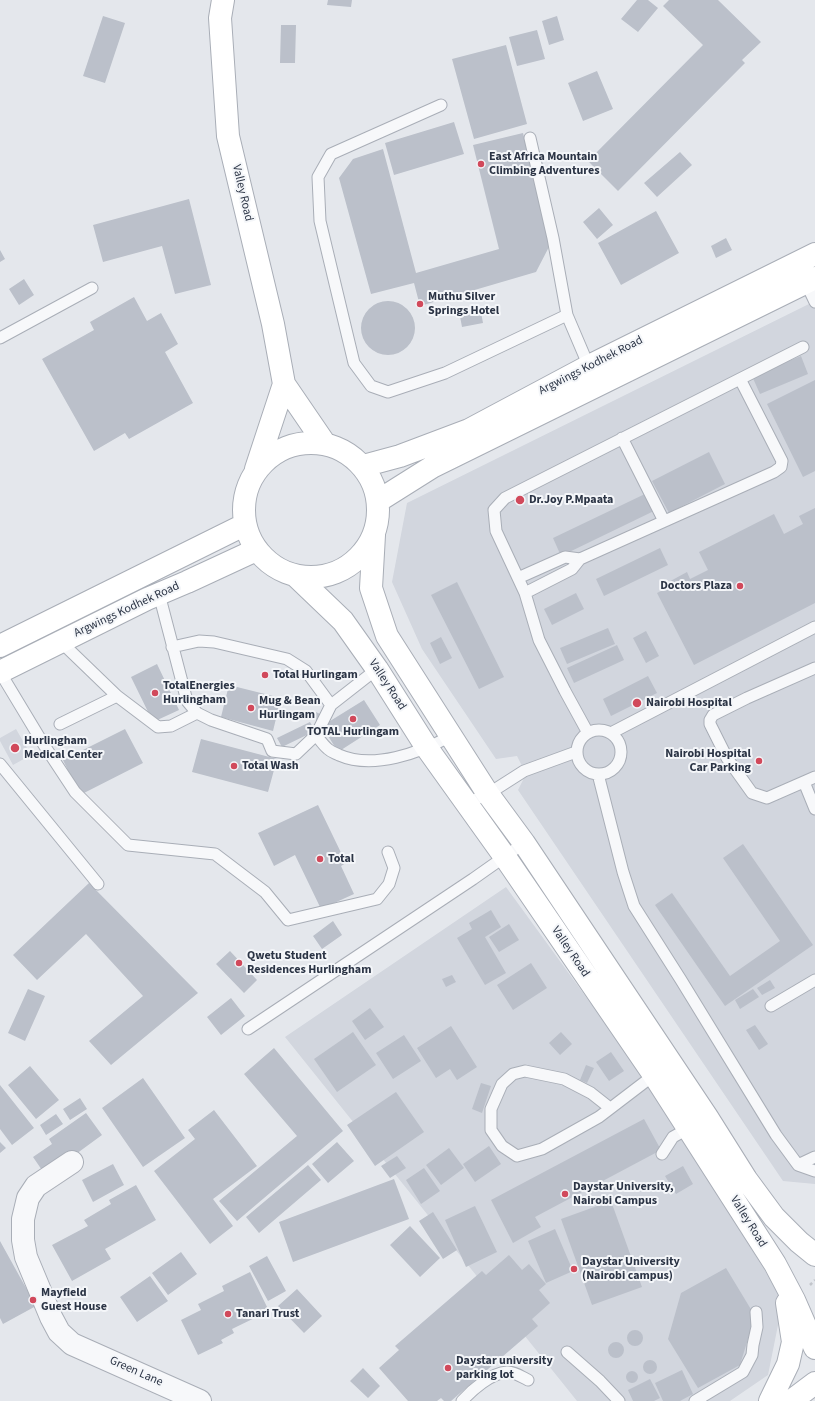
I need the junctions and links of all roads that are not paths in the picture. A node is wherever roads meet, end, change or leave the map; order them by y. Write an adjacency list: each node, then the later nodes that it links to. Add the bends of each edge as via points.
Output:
1 (223, 0): 12 (main road, Valley Road, via 220,18 228,136 273,324)
2 (441, 105): 7 (lane, via 331,154 318,177 320,220 354,363 371,386 388,392 445,373)
3 (530, 138): 7 (lane, via 553,238)
4 (808, 270): 6 (lane); 10 (main road, Argwings Kodhek Road, via 765,301)
5 (92, 288): 8 (lane)
6 (815, 302)
7 (567, 315): 10 (lane)
8 (0, 338)
9 (803, 347): 11 (lane)
10 (594, 376): 15 (main road, Argwings Kodhek Road, via 469,430 400,456); 17 (main road, Argwings Kodhek Road, via 432,467)
11 (740, 379): 13 (lane); 18 (lane, via 782,460 781,467)
12 (284, 384): 14 (main road, Valley Road); 16 (main road, Valley Road)
13 (622, 438): 18 (lane); 24 (lane, via 506,498 494,510 496,531)
14 (325, 444): 15 (main road, via 339,448); 16 (main road, via 310,442 280,450)
15 (363, 466): 17 (main road, via 375,488)
16 (256, 469): 19 (main road, via 247,486 243,506)
17 (378, 501): 20 (main road, via 379,513)
18 (664, 521): 22 (lane)
19 (244, 525): 21 (main road, via 248,538); 29 (main road, Argwings Kodhek Road)
20 (374, 535): 23 (main road, via 361,556 342,570 319,577); 41 (main road, Valley Road, via 371,588 387,636)
21 (256, 550): 23 (main road, via 273,567); 26 (main road, Argwings Kodhek Road)
22 (580, 559): 24 (lane, via 566,557); 25 (lane, via 572,569)
23 (296, 576): 32 (main road, Valley Road, via 343,621)
24 (518, 578): 25 (lane)
25 (525, 593): 38 (lane, via 539,640)
26 (159, 594): 28 (main road, Argwings Kodhek Road); 30 (lane)
27 (815, 627): 39 (lane)
28 (61, 642): 33 (main road, Argwings Kodhek Road); 34 (lane)
29 (0, 646)
30 (172, 647): 35 (lane, via 199,641 214,642 287,659 306,671); 36 (lane, via 187,701)
31 (815, 668): 47 (lane, via 747,698 713,715 710,720 727,758 752,793 767,798)
32 (377, 669): 35 (lane); 42 (main road, Valley Road)
33 (0, 672): 52 (lane, via 75,792 128,845 215,854 265,892 288,920 377,899 389,884 394,868)
34 (116, 696): 36 (lane, via 158,727 171,726); 37 (lane)
35 (331, 705): 40 (lane)
36 (197, 713): 40 (lane, via 267,739 272,751 296,754)
37 (60, 724)
38 (588, 733): 39 (lane, via 600,730); 43 (lane, via 580,741)
39 (611, 733): 45 (lane, via 619,742 621,753 618,764 609,772)
40 (316, 735): 42 (lane, via 328,750 347,759 369,762)
41 (450, 736): 42 (lane); 48 (main road, Valley Road)
42 (427, 748): 49 (main road, Valley Road)
43 (576, 752): 45 (lane, via 580,763 587,771); 48 (lane, via 524,771)
44 (0, 764): 54 (lane)
45 (598, 774): 64 (lane, via 634,906 776,1135)
46 (815, 777): 47 (lane)
47 (804, 782): 50 (lane)
48 (488, 794): 49 (lane); 51 (main road, Valley Road)
49 (468, 802): 53 (main road, Valley Road)
50 (815, 809)
51 (524, 843): 53 (lane); 60 (main road, Valley Road)
52 (388, 852)
53 (506, 857): 57 (lane); 58 (main road, Valley Road)
54 (98, 884)
55 (815, 980): 56 (lane)
56 (771, 1006)
57 (248, 1029)
58 (654, 1075): 59 (lane); 60 (main road, Valley Road)
59 (610, 1108): 59 (lane, via 591,1093 564,1079 525,1071 513,1074 502,1084 491,1108 491,1130 502,1146 517,1156 542,1149 599,1117)
60 (698, 1122): 61 (lane, via 673,1137); 66 (main road, Valley Road, via 774,1217); 69 (main road, Valley Road)
61 (662, 1154)
62 (815, 1156): 64 (lane)
63 (72, 1162): 75 (street, Green Lane, via 36,1186 28,1198 23,1219 26,1257 59,1332 72,1344)
64 (798, 1165): 65 (lane)
65 (815, 1171)
66 (790, 1233): 67 (main road); 68 (main road, Valley Road)
67 (815, 1242)
68 (815, 1255)
69 (781, 1275): 71 (main road, Valley Road); 79 (main road, via 793,1342 788,1364)
70 (756, 1312): 78 (lane, via 757,1327 752,1355 743,1372)
71 (815, 1348)
72 (567, 1352): 77 (lane)
73 (528, 1380): 76 (lane, via 508,1371 493,1375)
74 (815, 1383): 80 (main road)
75 (200, 1401)
76 (462, 1401)
77 (620, 1401)
78 (696, 1401)
79 (770, 1401)
80 (791, 1401)

